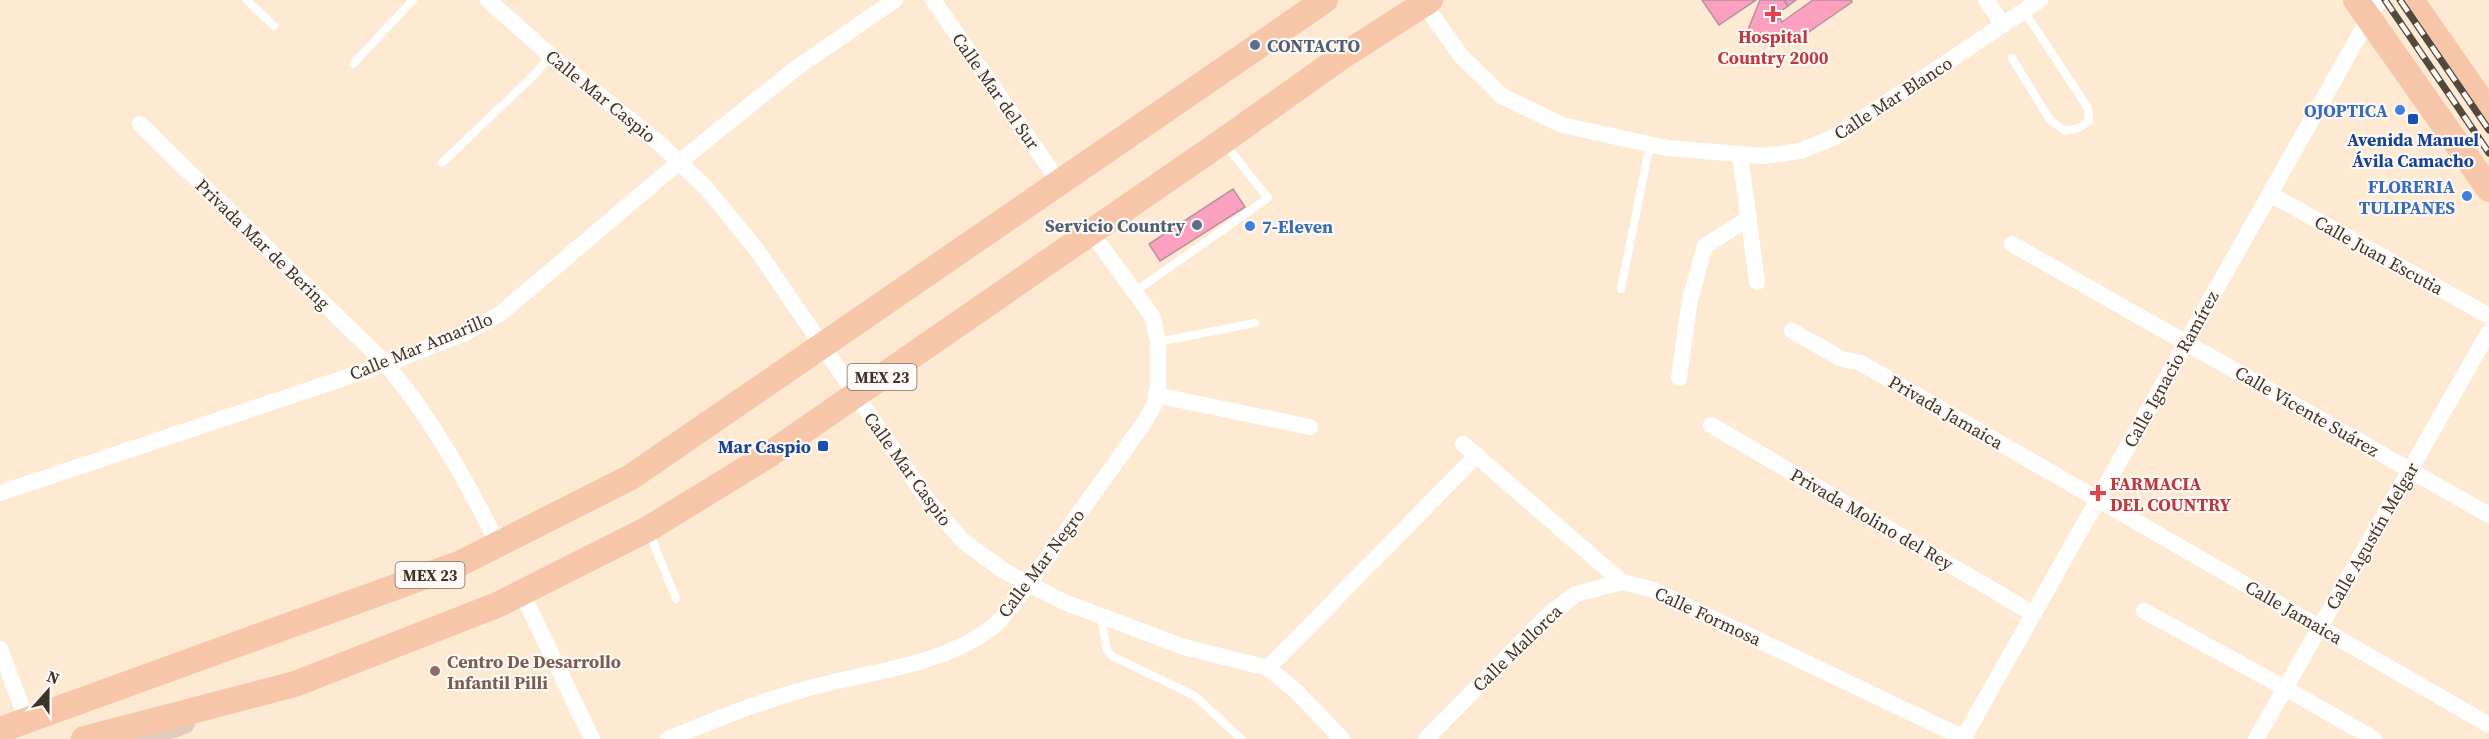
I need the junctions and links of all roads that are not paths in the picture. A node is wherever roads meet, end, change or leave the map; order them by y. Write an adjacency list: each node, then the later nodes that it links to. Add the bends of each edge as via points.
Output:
1 (247, 0): 14 (lane)
2 (413, 0): 17 (lane)
3 (488, 0): 15 (street, Calle Mar Caspio)
4 (895, 0): 23 (street, Calle Mar Amarillo, via 795,69)
5 (933, 0): 25 (street, Calle Mar del Sur)
6 (1325, 0): 25 (main road, MEX 23)
7 (1986, 0): 13 (street)
8 (2040, 0): 12 (street, Calle Mar Blanco)
9 (2411, 0): 18 (main road)
10 (1427, 2): 20 (main road, MEX 23); 21 (street, Calle Mar Blanco, via 1461,56 1502,96 1562,124)
11 (2368, 6): 26 (main road); 27 (street, Calle Ignacio Ramírez)
12 (2024, 10): 13 (street, Calle Mar Blanco); 16 (lane, via 2088,108 2089,121 2065,131 2050,120)
13 (2003, 25): 22 (street, Calle Mar Blanco, via 1835,137 1800,151 1764,156)
14 (274, 26)
15 (551, 56): 23 (street, Calle Mar Caspio); 24 (lane)
16 (2012, 58)
17 (353, 64)
18 (2489, 112)
19 (140, 124): 41 (street, Privada Mar de Bering)
20 (1223, 141): 29 (main road, MEX 23); 33 (lane, via 1268,198)
21 (1650, 144): 22 (street, Calle Mar Blanco); 32 (lane)
22 (1740, 154): 28 (street)
23 (679, 162): 40 (street, Calle Mar Caspio, via 707,189 757,250); 41 (street, Calle Mar Amarillo, via 500,314 465,333)
24 (442, 163)
25 (1059, 182): 40 (main road, MEX 23)
26 (2489, 189)
27 (2270, 194): 34 (street, Calle Juan Escutia); 39 (street, Calle Ignacio Ramírez)
28 (1749, 218): 31 (street); 42 (street, via 1705,246 1690,299)
29 (1091, 232): 33 (street, Calle Mar Negro); 44 (main road, MEX 23)
30 (2012, 244): 39 (street, Calle Vicente Suárez)
31 (1757, 282)
32 (1621, 289)
33 (1136, 291): 38 (street, Calle Mar Negro, via 1152,316)
34 (2489, 316)
35 (1255, 323): 38 (lane)
36 (1792, 331): 49 (street, Privada Jamaica, via 1842,359 1861,363)
37 (2489, 332): 47 (street, Calle Agustín Melgar)
38 (1158, 342): 43 (street, Calle Mar Negro)
39 (2186, 342): 47 (street, Calle Vicente Suárez); 49 (street, Calle Ignacio Ramírez)
40 (823, 345): 44 (street, Calle Mar Caspio); 52 (main road, MEX 23, via 631,477)
41 (386, 364): 48 (street, Calle Mar Amarillo); 52 (street, Privada Mar de Bering, via 417,401 467,483)
42 (1679, 378)
43 (1156, 395): 46 (street); 54 (street, Calle Mar Negro, via 1144,423)
44 (855, 396): 51 (main road, MEX 23); 54 (street, Calle Mar Caspio, via 929,502 962,540)
45 (1711, 425): 58 (street, Privada Molino del Rey)
46 (1310, 427)
47 (2410, 470): 50 (street, Calle Vicente Suárez); 60 (street, Calle Agustín Melgar)
48 (0, 493)
49 (2098, 499): 58 (street, Calle Ignacio Ramírez); 60 (street, Calle Jamaica)
50 (2489, 515)
51 (648, 529): 55 (main road, MEX 23); 56 (lane)
52 (498, 544): 65 (main road, MEX 23, via 459,564)
53 (1622, 582): 62 (street, Calle Formosa, via 1470,449); 74 (street, Calle Mallorca, via 1575,594 1549,614); 75 (street, Calle Formosa, via 1651,589)
54 (1028, 584): 59 (street, Calle Mar Caspio); 71 (street, Calle Mar Negro, via 996,624 938,656 745,708)
55 (522, 592): 63 (main road, MEX 23); 70 (street)
56 (676, 599)
57 (2144, 611): 64 (street)
58 (2034, 614): 75 (street, Calle Ignacio Ramírez)
59 (1101, 617): 62 (street, Calle Mar Caspio, via 1185,647); 72 (lane, via 1107,650 1112,656 1195,696)
60 (2320, 627): 64 (street, Calle Agustín Melgar); 66 (street, Calle Jamaica)
61 (0, 649): 65 (street)
62 (1268, 668): 73 (street, Calle Mar Caspio)
63 (295, 684): 68 (main road, MEX 23); 69 (main road)
64 (2285, 688): 76 (street, Calle Agustín Melgar); 77 (street)
65 (27, 721): 67 (main road, MEX 23)
66 (2489, 725)
67 (0, 730)
68 (84, 739)
69 (140, 739)
70 (592, 739)
71 (668, 739)
72 (1241, 739)
73 (1342, 739)
74 (1426, 739)
75 (1964, 739)
76 (2256, 739)
77 (2374, 739)

